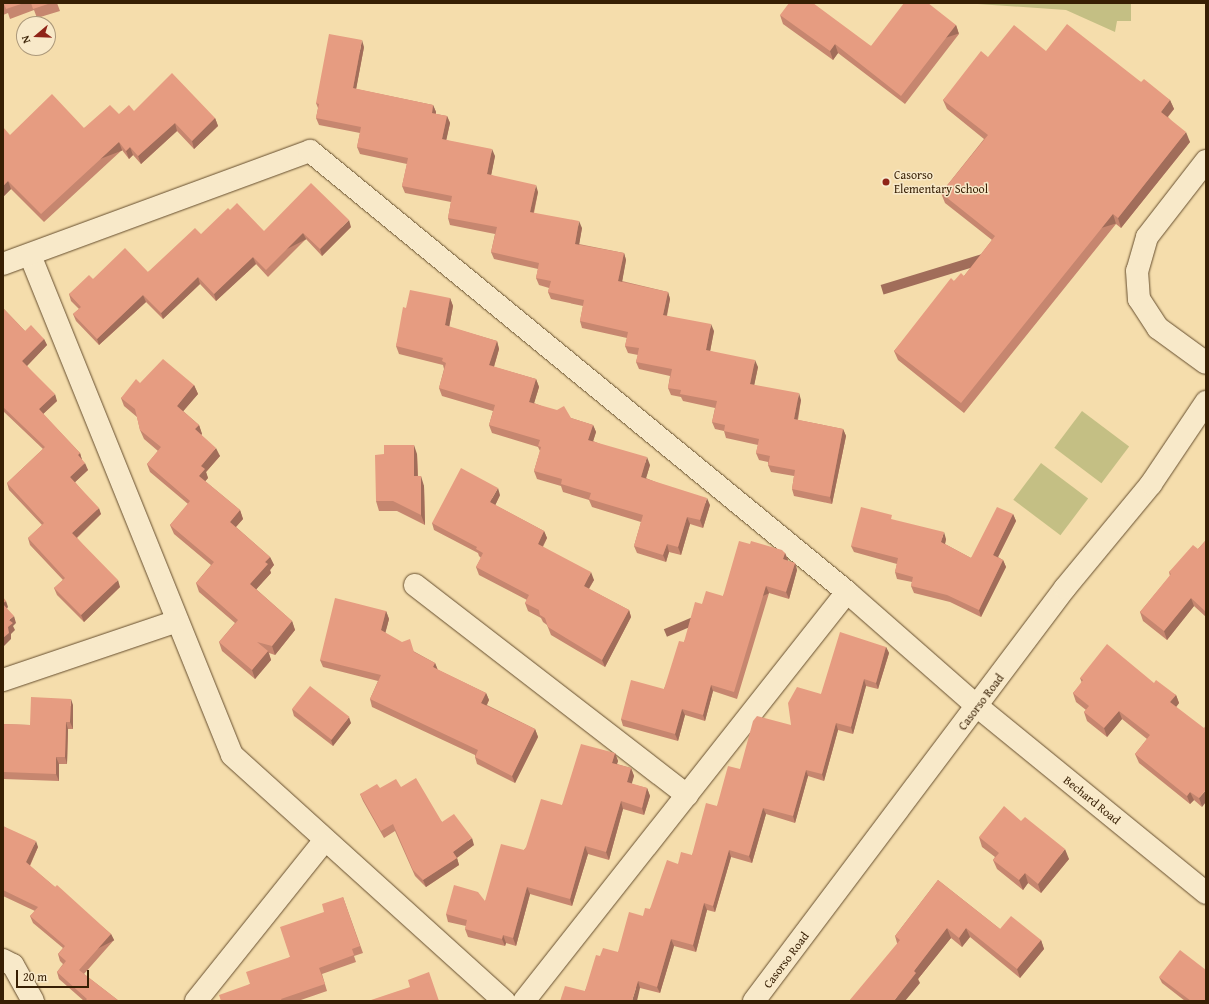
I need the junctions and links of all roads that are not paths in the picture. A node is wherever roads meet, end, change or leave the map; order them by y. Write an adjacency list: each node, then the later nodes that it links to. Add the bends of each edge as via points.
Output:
1 (1206, 161): 4 (street, via 1147,237 1137,271 1139,300 1158,328)
2 (30, 255): 3 (street); 7 (street, Bechard Road, via 310,151); 8 (street)
3 (3, 264)
4 (1206, 363)
5 (1206, 402): 10 (street, Casorso Road, via 1151,484 1065,588)
6 (416, 585): 11 (street)
7 (847, 592): 10 (street, Bechard Road); 11 (street)
8 (177, 620): 9 (street); 12 (street, via 232,755)
9 (3, 680)
10 (978, 707): 13 (street, Bechard Road); 19 (street, Casorso Road)
11 (687, 795): 18 (street)
12 (325, 840): 16 (street); 17 (street)
13 (1206, 893)
14 (3, 960): 15 (street, via 13,965)
15 (33, 1001)
16 (196, 1001)
17 (504, 1001)
18 (524, 1001)
19 (754, 1001)

